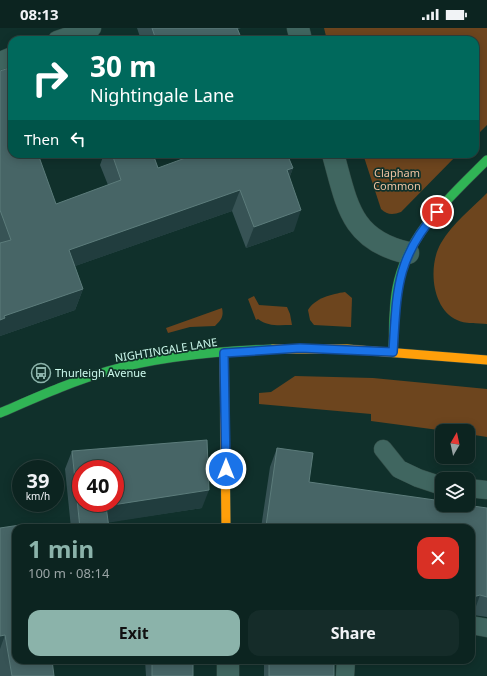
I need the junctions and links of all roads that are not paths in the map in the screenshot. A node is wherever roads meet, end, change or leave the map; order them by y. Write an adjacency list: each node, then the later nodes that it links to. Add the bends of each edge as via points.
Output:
1 (92, 28): 2 (lane)
2 (69, 36)
3 (334, 158): 5 (street, via 350,210 358,226 382,244)
4 (487, 160): 5 (main road, via 423,227)
5 (408, 253): 6 (main road, via 399,279)
6 (393, 352): 7 (main road, NIGHTINGALE LANE, via 300,348); 8 (main road, NIGHTINGALE LANE)
7 (224, 353): 9 (main road, NIGHTINGALE LANE, via 125,367 88,377); 14 (main road)
8 (487, 360)
9 (0, 413)
10 (383, 449): 11 (lane, via 399,469)
11 (435, 484)
12 (475, 489): 13 (lane)
13 (487, 490)
14 (226, 524)
15 (475, 626): 16 (lane)
16 (487, 628)
17 (228, 664): 19 (street)
18 (346, 664): 20 (lane)
19 (228, 676)
20 (345, 676)

